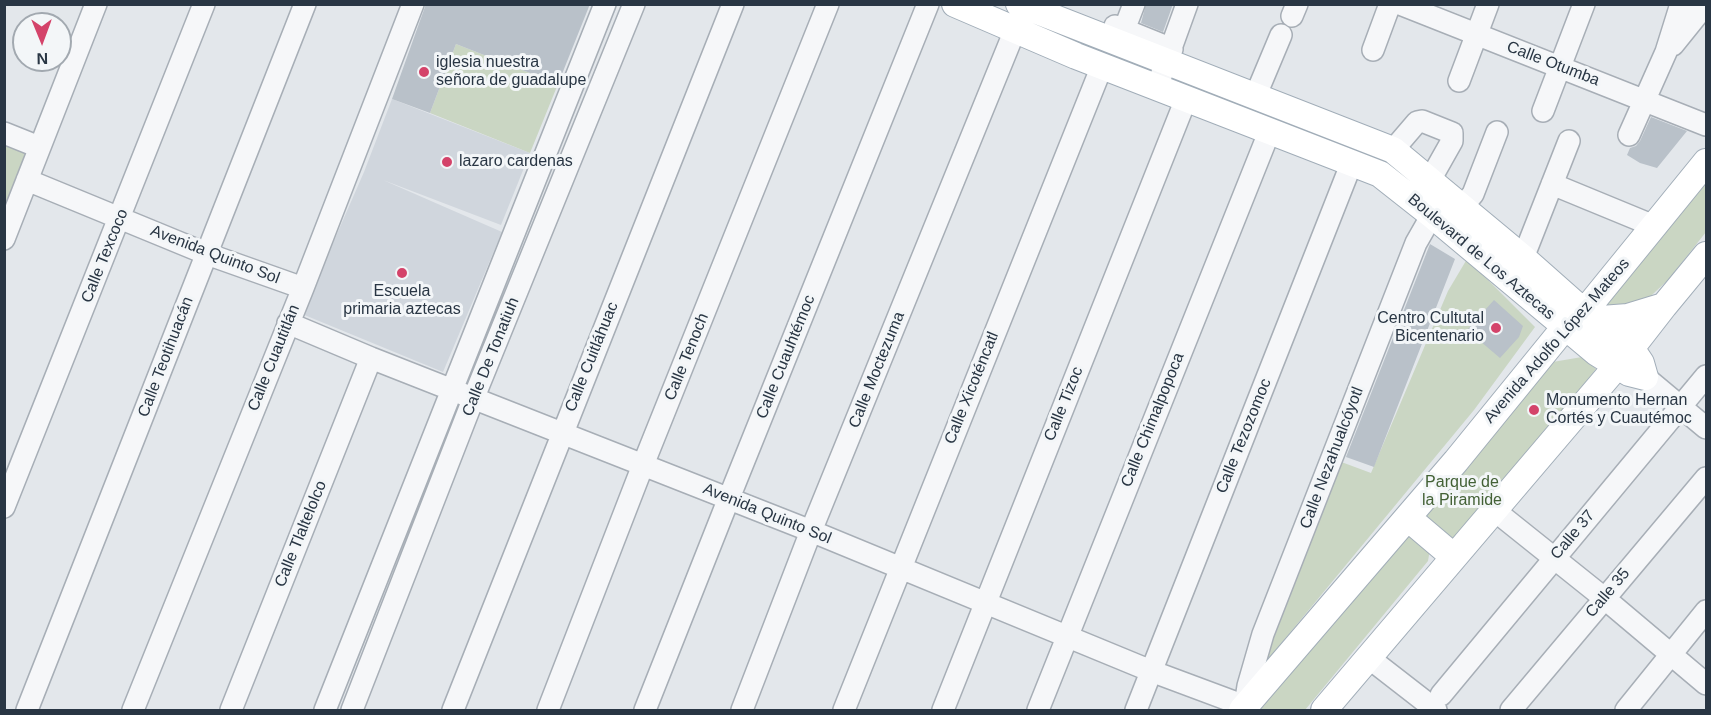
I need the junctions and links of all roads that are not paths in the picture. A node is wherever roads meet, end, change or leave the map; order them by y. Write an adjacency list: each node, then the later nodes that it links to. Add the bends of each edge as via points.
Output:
1 (96, 4): 44 (street)
2 (204, 4): 53 (street, Calle Texcoco)
3 (305, 4): 56 (street, Calle Teotihuacán)
4 (413, 4): 59 (street, Calle Cuautitlán)
5 (605, 4): 68 (street, Calle De Tonatiuh)
6 (634, 4): 69 (street, Calle De Tonatiuh)
7 (733, 4): 72 (street, Calle Cuitláhuac)
8 (828, 4): 73 (street, Calle Tenoch)
9 (928, 4): 75 (street, Calle Cuauhtémoc)
10 (955, 4): 21 (main road, Boulevard de Los Aztecas)
11 (1019, 4): 22 (main road, Boulevard de Los Aztecas)
12 (1123, 4): 23 (street)
13 (1134, 4): 23 (street)
14 (1187, 4): 28 (street)
15 (1390, 4): 26 (street)
16 (1400, 4): 25 (street, Calle Otumba)
17 (1488, 4): 25 (street)
18 (1584, 4): 31 (street)
19 (1681, 4): 27 (street)
20 (1706, 4): 27 (street)
21 (1016, 30): 29 (main road, Boulevard de Los Aztecas); 79 (street, Calle Moctezuma)
22 (1086, 32): 23 (main road, Boulevard de Los Aztecas); 29 (main road)
23 (1117, 35): 28 (main road, Boulevard de Los Aztecas)
24 (1281, 35): 34 (street)
25 (1476, 35): 31 (street, Calle Otumba); 32 (street)
26 (1373, 50)
27 (1666, 52): 36 (street)
28 (1169, 55): 33 (street); 34 (main road, Boulevard de Los Aztecas)
29 (1076, 56): 30 (main road, Boulevard de Los Aztecas)
30 (1102, 66): 33 (main road, Boulevard de Los Aztecas); 82 (street, Calle Xicoténcatl)
31 (1560, 67): 36 (street, Calle Otumba); 37 (street)
32 (1459, 81)
33 (1157, 87): 35 (main road, Boulevard de Los Aztecas)
34 (1256, 97): 45 (main road, Boulevard de Los Aztecas)
35 (1186, 99): 39 (main road, Boulevard de Los Aztecas); 84 (street, Calle Tizoc)
36 (1644, 100): 38 (street, Calle Otumba); 42 (street)
37 (1543, 111)
38 (1707, 124)
39 (1269, 130): 46 (main road, Boulevard de Los Aztecas); 86 (street, Calle Chimalpopoca)
40 (1497, 132): 51 (street, via 1473,194)
41 (4, 133): 44 (street)
42 (1629, 135)
43 (1569, 141): 50 (street)
44 (39, 147): 48 (street)
45 (1393, 150): 49 (main road, Boulevard de Los Aztecas); 49 (street, via 1417,122 1452,133 1452,141)
46 (1352, 162): 52 (main road, Boulevard de Los Aztecas, via 1390,180); 89 (street, Calle Tezozomoc)
47 (1707, 162): 55 (main road, Avenida Adolfo López Mateos)
48 (27, 180): 53 (street, Avenida Quinto Sol); 54 (street)
49 (1430, 180): 51 (main road, Boulevard de Los Aztecas)
50 (1552, 184): 55 (street); 58 (street)
51 (1462, 207): 58 (main road, Boulevard de Los Aztecas)
52 (1432, 215): 61 (main road, Boulevard de Los Aztecas); 92 (street, Calle Nezahualcóyotl, via 1416,243 1263,634)
53 (120, 217): 56 (street, Avenida Quinto Sol); 76 (street, Calle Texcoco)
54 (7, 225)
55 (1654, 226): 61 (main road, Avenida Adolfo López Mateos)
56 (207, 254): 59 (street, Avenida Quinto Sol); 93 (street, Calle Teotihuacán)
57 (1707, 255): 60 (main road)
58 (1523, 258): 61 (main road, Boulevard de Los Aztecas)
59 (303, 288): 62 (street, Calle Cuautitlán)
60 (1664, 306): 61 (main road, via 1628,317); 63 (main road)
61 (1581, 319): 63 (main road, Boulevard de Los Aztecas); 63 (main road, Boulevard de Los Aztecas); 65 (main road, Avenida Adolfo López Mateos)
62 (288, 323): 64 (street, Avenida Quinto Sol); 94 (street, Calle Cuautitlán)
63 (1615, 356): 65 (main road, via 1565,356); 67 (main road, Boulevard de Los Aztecas, via 1629,373); 77 (main road)
64 (371, 358): 68 (street, Avenida Quinto Sol); 95 (street, Calle Tlaltelolco)
65 (1531, 369): 78 (main road, Avenida Adolfo López Mateos)
66 (1707, 376): 70 (street, Calle 37)
67 (1645, 377): 70 (street)
68 (452, 388): 69 (street, Avenida Quinto Sol); 96 (street, Calle De Tonatiuh)
69 (474, 397): 72 (street, Avenida Quinto Sol); 97 (street, Calle De Tonatiuh)
70 (1680, 407): 71 (street); 81 (street, Calle 37)
71 (1707, 428)
72 (562, 432): 73 (street, Avenida Quinto Sol); 98 (street, Calle Cuitláhuac)
73 (643, 465): 75 (street, Avenida Quinto Sol); 99 (street, Calle Tenoch)
74 (1707, 477): 83 (street, Calle 35)
75 (729, 498): 79 (street, Avenida Quinto Sol); 100 (street, Calle Cuauhtémoc)
76 (4, 507)
77 (1494, 510): 80 (main road); 81 (street)
78 (1408, 518): 80 (main road); 92 (main road, Avenida Adolfo López Mateos)
79 (811, 531): 82 (street, Avenida Quinto Sol); 101 (street, Calle Moctezuma)
80 (1454, 557): 88 (main road)
81 (1554, 558): 83 (street); 91 (street, Calle 37)
82 (900, 568): 84 (street, Avenida Quinto Sol); 102 (street, Calle Xicoténcatl)
83 (1604, 598): 87 (street); 107 (street, Calle 35)
84 (985, 601): 86 (street, Avenida Quinto Sol); 103 (street, Calle Tizoc)
85 (1707, 611): 87 (street)
86 (1067, 636): 89 (street, Avenida Quinto Sol); 104 (street, Calle Chimalpopoca)
87 (1672, 654): 90 (street); 108 (street)
88 (1369, 658): 91 (street); 106 (main road)
89 (1151, 671): 92 (street, Avenida Quinto Sol); 105 (street, Calle Tezozomoc)
90 (1707, 684)
91 (1439, 703)
92 (1243, 709)
93 (27, 711)
94 (133, 711)
95 (231, 711)
96 (325, 711)
97 (352, 711)
98 (453, 711)
99 (548, 711)
100 (645, 711)
101 (742, 711)
102 (844, 711)
103 (943, 711)
104 (1038, 711)
105 (1136, 711)
106 (1324, 711)
107 (1511, 711)
108 (1626, 711)

